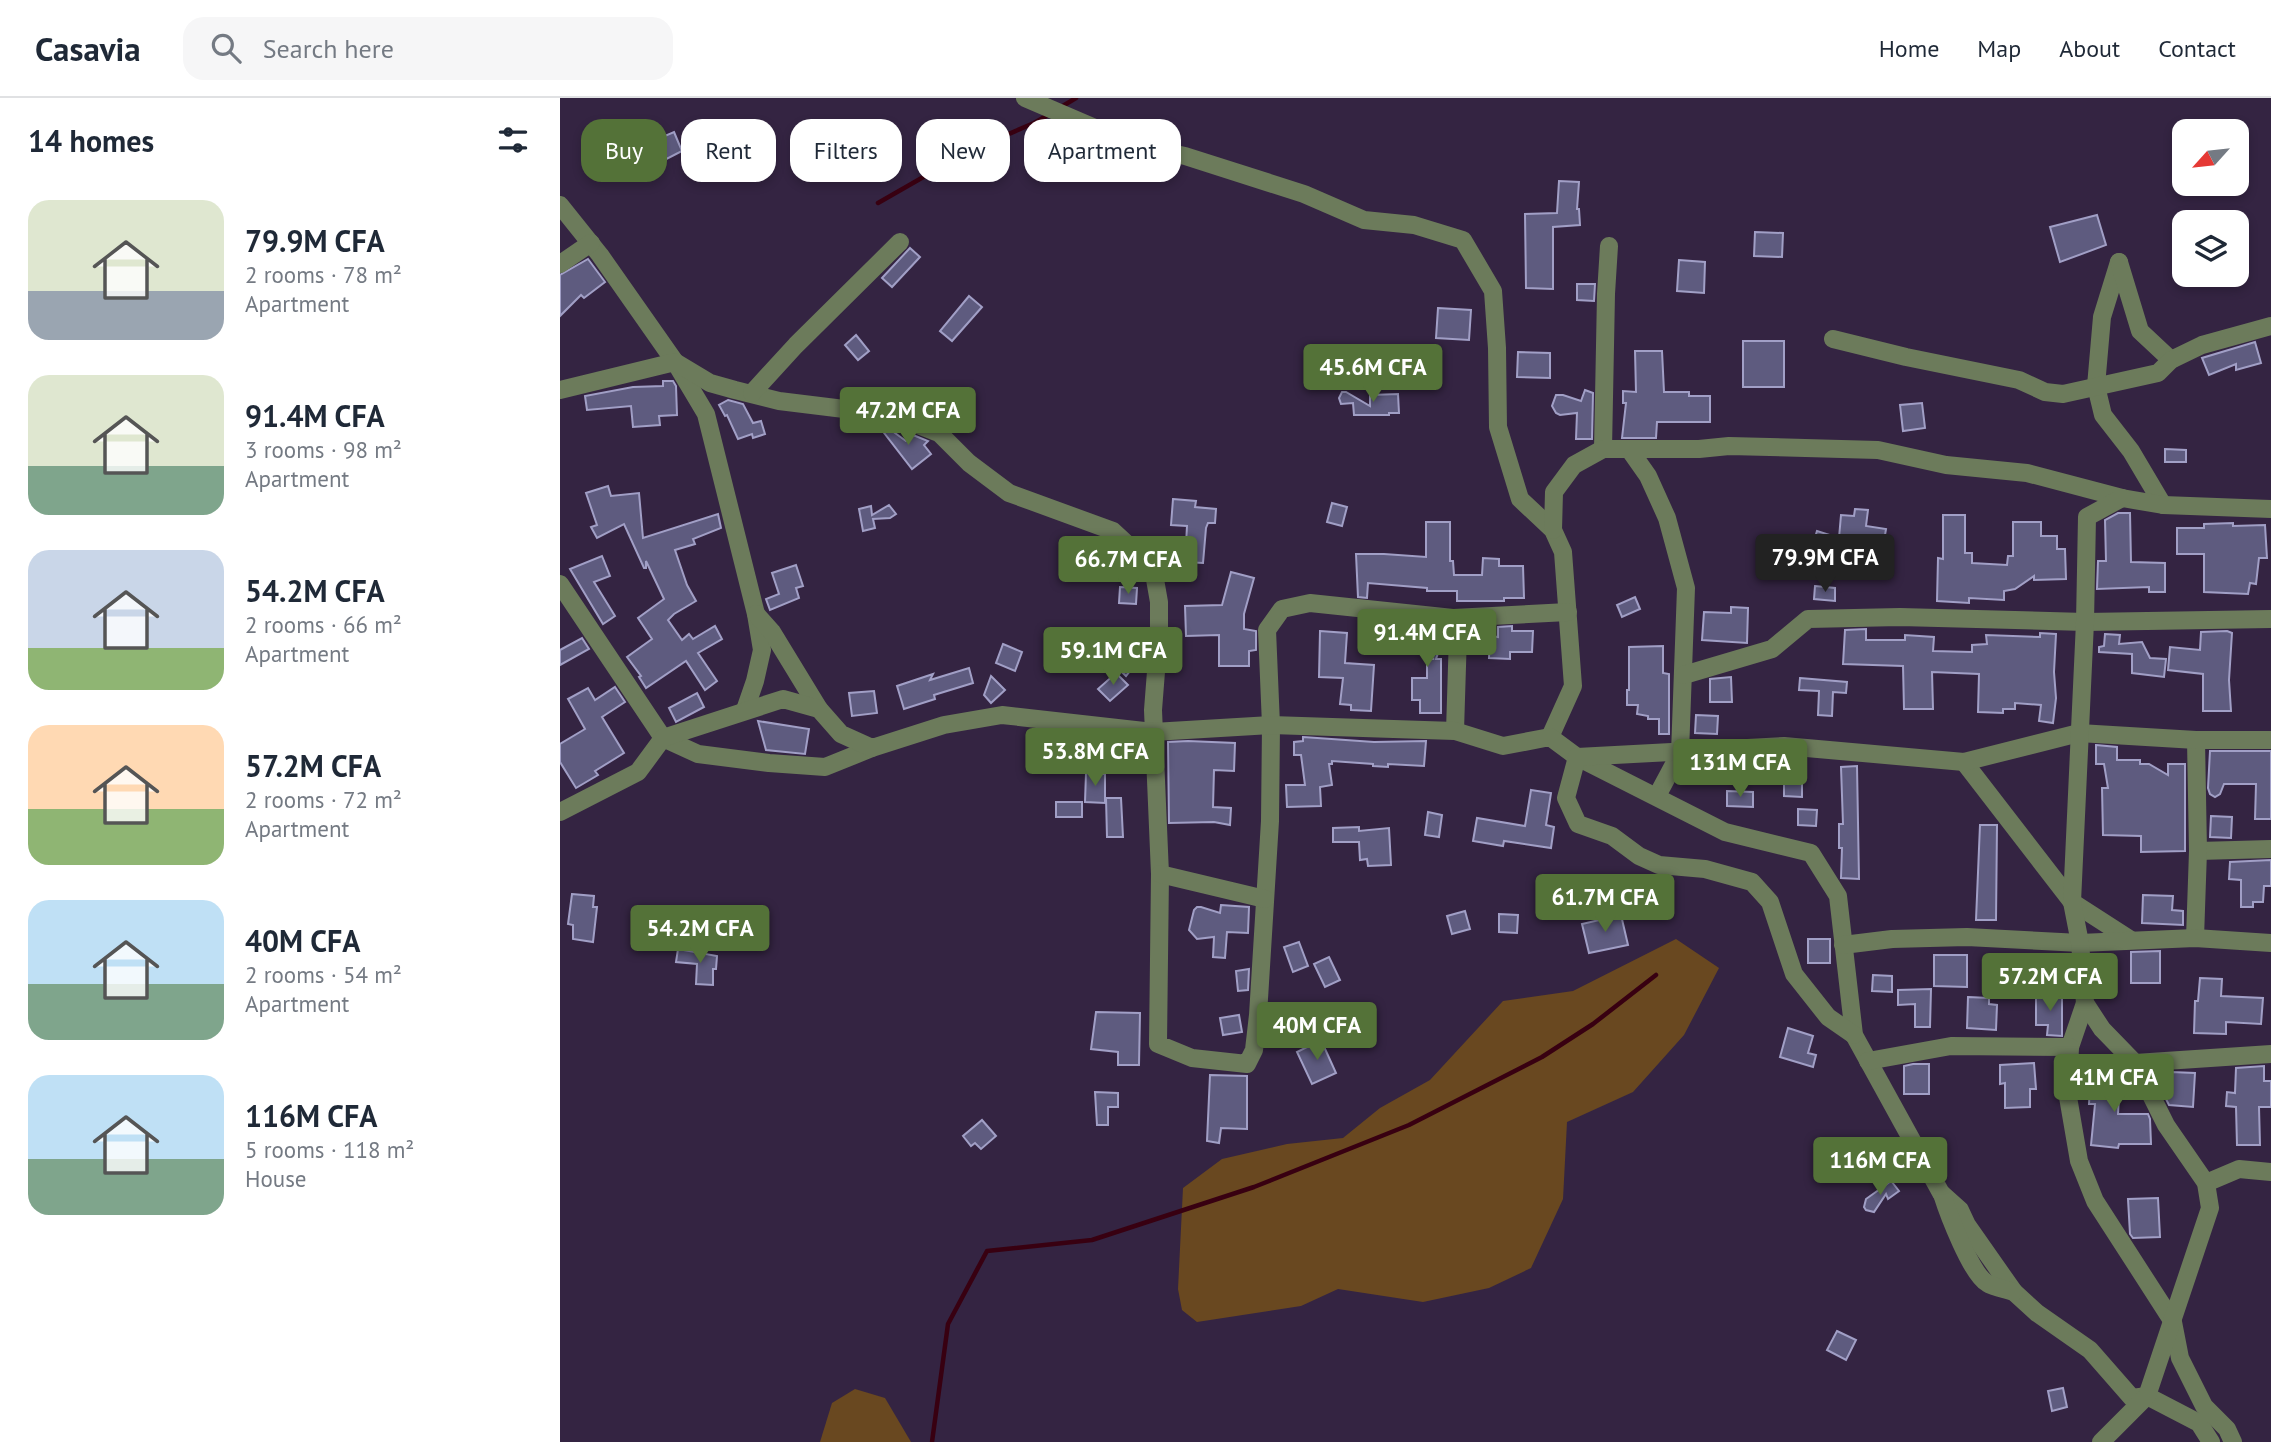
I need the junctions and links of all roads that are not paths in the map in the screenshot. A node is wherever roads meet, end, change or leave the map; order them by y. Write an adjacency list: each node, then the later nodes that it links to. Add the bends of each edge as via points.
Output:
1 (1025, 98): 19 (street, via 1123,143 1185,156 1304,194 1364,220 1414,225 1463,240 1493,291 1498,427 1520,499)
2 (560, 205): 4 (street)
3 (900, 242): 13 (street)
4 (591, 243): 6 (street); 10 (street)
5 (1609, 246): 14 (street)
6 (560, 264)
7 (2271, 326): 9 (street, via 2202,345)
8 (1833, 339): 11 (street, via 2019,380 2045,392 2063,394)
9 (2171, 360): 11 (street, via 2158,373); 11 (street, via 2140,331 2119,262 2102,317)
10 (675, 362): 12 (street); 13 (street, via 710,383); 22 (street, via 706,414)
11 (2096, 386): 17 (street, via 2103,415)
12 (560, 390)
13 (752, 393): 31 (street, via 779,401 893,415 939,433 1009,493 1113,531 1153,568 1159,633)
14 (1603, 449): 15 (street); 19 (street, via 1574,465 1554,492)
15 (1629, 449): 16 (street, via 1878,450 1946,465 2027,473); 26 (street, via 1648,476 1667,518 1686,588)
16 (2122, 498): 17 (street); 25 (street, via 2087,517)
17 (2163, 505): 18 (street)
18 (2271, 509)
19 (1553, 530): 21 (street, via 1563,552)
20 (560, 584): 34 (street)
21 (1568, 611): 23 (street); 33 (street, via 1573,686)
22 (756, 614): 27 (street); 28 (street, via 762,650)
23 (1452, 618): 29 (street, via 1310,603 1282,609 1267,630); 30 (street, via 1458,634)
24 (2271, 619): 25 (street)
25 (2085, 622): 26 (street, via 1808,619 1772,649); 32 (street)
26 (1684, 675): 38 (street)
27 (819, 709): 28 (street, via 783,699); 37 (street, via 841,734)
28 (745, 710): 34 (street)
29 (1271, 725): 30 (street); 31 (street); 46 (street)
30 (1455, 731): 33 (street, via 1503,746)
31 (1153, 732): 37 (street, via 1002,715 944,725); 45 (street)
32 (2079, 733): 35 (street); 40 (street); 47 (street)
33 (1550, 737): 39 (street)
34 (663, 738): 37 (street, via 698,754 825,768); 42 (street, via 638,772)
35 (2196, 740): 36 (street); 44 (street)
36 (2271, 740)
37 (872, 748)
38 (1680, 753): 39 (street); 40 (street, via 1784,746); 41 (street)
39 (1577, 757): 41 (street); 54 (street, via 1566,798 1578,824 1612,836 1659,865 1705,869 1752,882 1770,902 1794,974 1828,1017)
40 (1964, 762): 47 (street)
41 (1657, 796): 52 (street, via 1724,832 1811,853 1838,896)
42 (560, 812)
43 (2271, 849): 44 (street)
44 (2197, 851): 48 (street)
45 (1160, 874): 46 (street); 46 (street, via 1158,1044 1192,1058 1247,1064 1254,1050)
46 (1265, 899)
47 (2072, 902): 49 (street); 50 (street)
48 (2195, 938): 49 (street); 51 (street)
49 (2131, 940): 50 (street)
50 (2080, 943): 52 (street, via 1967,937); 53 (street)
51 (2271, 943)
52 (1843, 945): 54 (street)
53 (2085, 1003): 55 (street); 58 (street, via 2102,1029)
54 (1854, 1035): 57 (street)
55 (2070, 1047): 57 (street, via 1951,1046); 61 (street, via 2068,1097 2079,1161 2095,1201)
56 (2271, 1054): 58 (street)
57 (1868, 1061): 62 (street, via 1941,1193 1960,1210 2014,1292 2090,1350 2132,1398)
58 (2135, 1063): 60 (street, via 2166,1125)
59 (2271, 1172): 60 (street, via 2239,1169)
60 (2206, 1183): 61 (street, via 2210,1208)
61 (2173, 1322): 62 (street); 65 (street, via 2180,1358 2204,1406)
62 (2147, 1396): 63 (street); 64 (street, via 2199,1423)
63 (2101, 1442)
64 (2211, 1442)
65 (2233, 1442)

